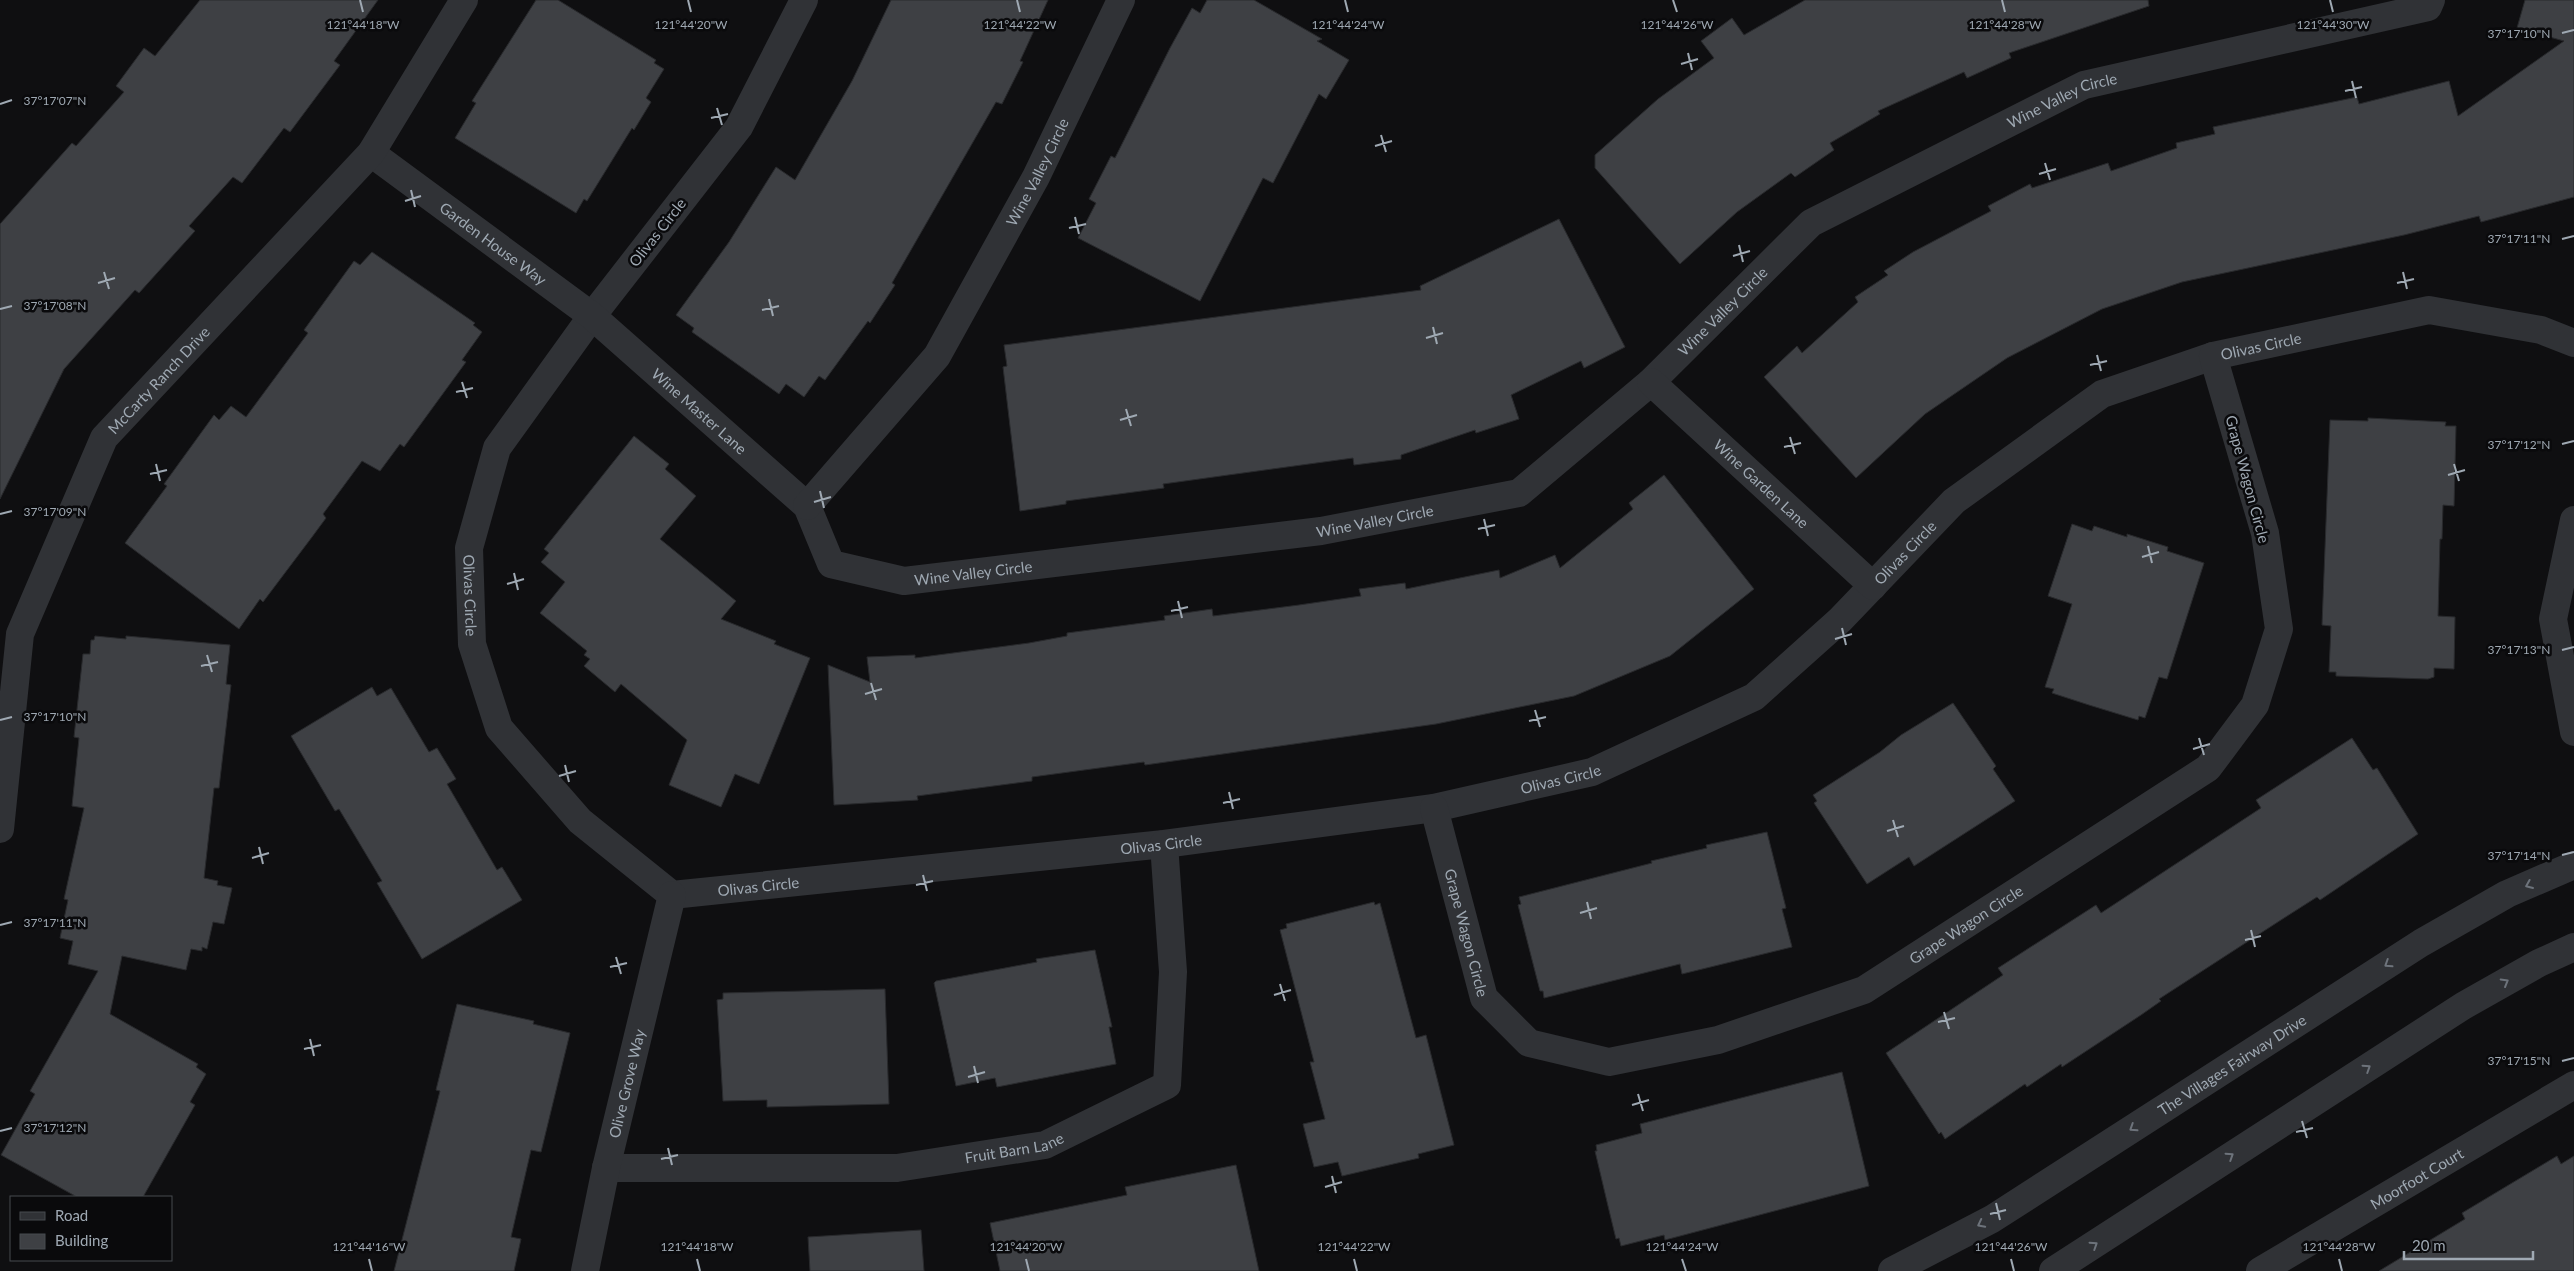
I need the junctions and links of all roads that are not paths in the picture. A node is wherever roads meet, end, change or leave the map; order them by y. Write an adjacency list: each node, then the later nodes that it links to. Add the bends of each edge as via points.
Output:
1 (464, 0): 5 (street, McCarty Ranch Drive)
2 (804, 0): 6 (street, Olivas Circle, via 739,127)
3 (1121, 0): 10 (street, Wine Valley Circle, via 1036,176 937,356)
4 (2431, 0): 9 (street, Wine Valley Circle, via 2428,7 2084,84 1811,223)
5 (371, 153): 6 (street, Garden House Way); 15 (street, McCarty Ranch Drive, via 104,438 20,634)
6 (592, 316): 10 (street, Wine Master Lane); 18 (street, Olivas Circle, via 497,448 469,548 472,644 499,728 580,821)
7 (2574, 342): 8 (street, Olivas Circle, via 2541,330 2429,310)
8 (2213, 356): 12 (street, Olivas Circle, via 2102,394 1954,501); 14 (street, Grape Wagon Circle, via 2266,533 2279,629 2255,705 2208,768 1864,990 1718,1040 1609,1062 1528,1042 1484,998)
9 (1651, 382): 10 (street, Wine Valley Circle, via 1518,493 1320,531 904,580 831,564); 12 (street, Wine Garden Lane)
10 (807, 506)
11 (2574, 520): 13 (street, via 2553,619)
12 (1873, 586): 14 (street, Olivas Circle, via 1754,697 1592,772)
13 (2574, 732)
14 (1434, 808): 16 (street, Olivas Circle)
15 (0, 830)
16 (1164, 844): 18 (street, Olivas Circle); 21 (street, Fruit Barn Lane, via 1173,972 1167,1085 1046,1145 897,1168)
17 (2574, 865): 23 (street, The Villages Fairway Drive, one-way to 23, via 2506,894 2421,943 1992,1218)
18 (672, 895): 21 (street, Olive Grove Way)
19 (2574, 948): 24 (street, one-way to 19, via 2463,1006 2539,963)
20 (2574, 1085): 25 (street, Moorfoot Court)
21 (606, 1168): 22 (street, Olive Grove Way)
22 (585, 1271)
23 (1892, 1271)
24 (2053, 1271)
25 (2260, 1271)

